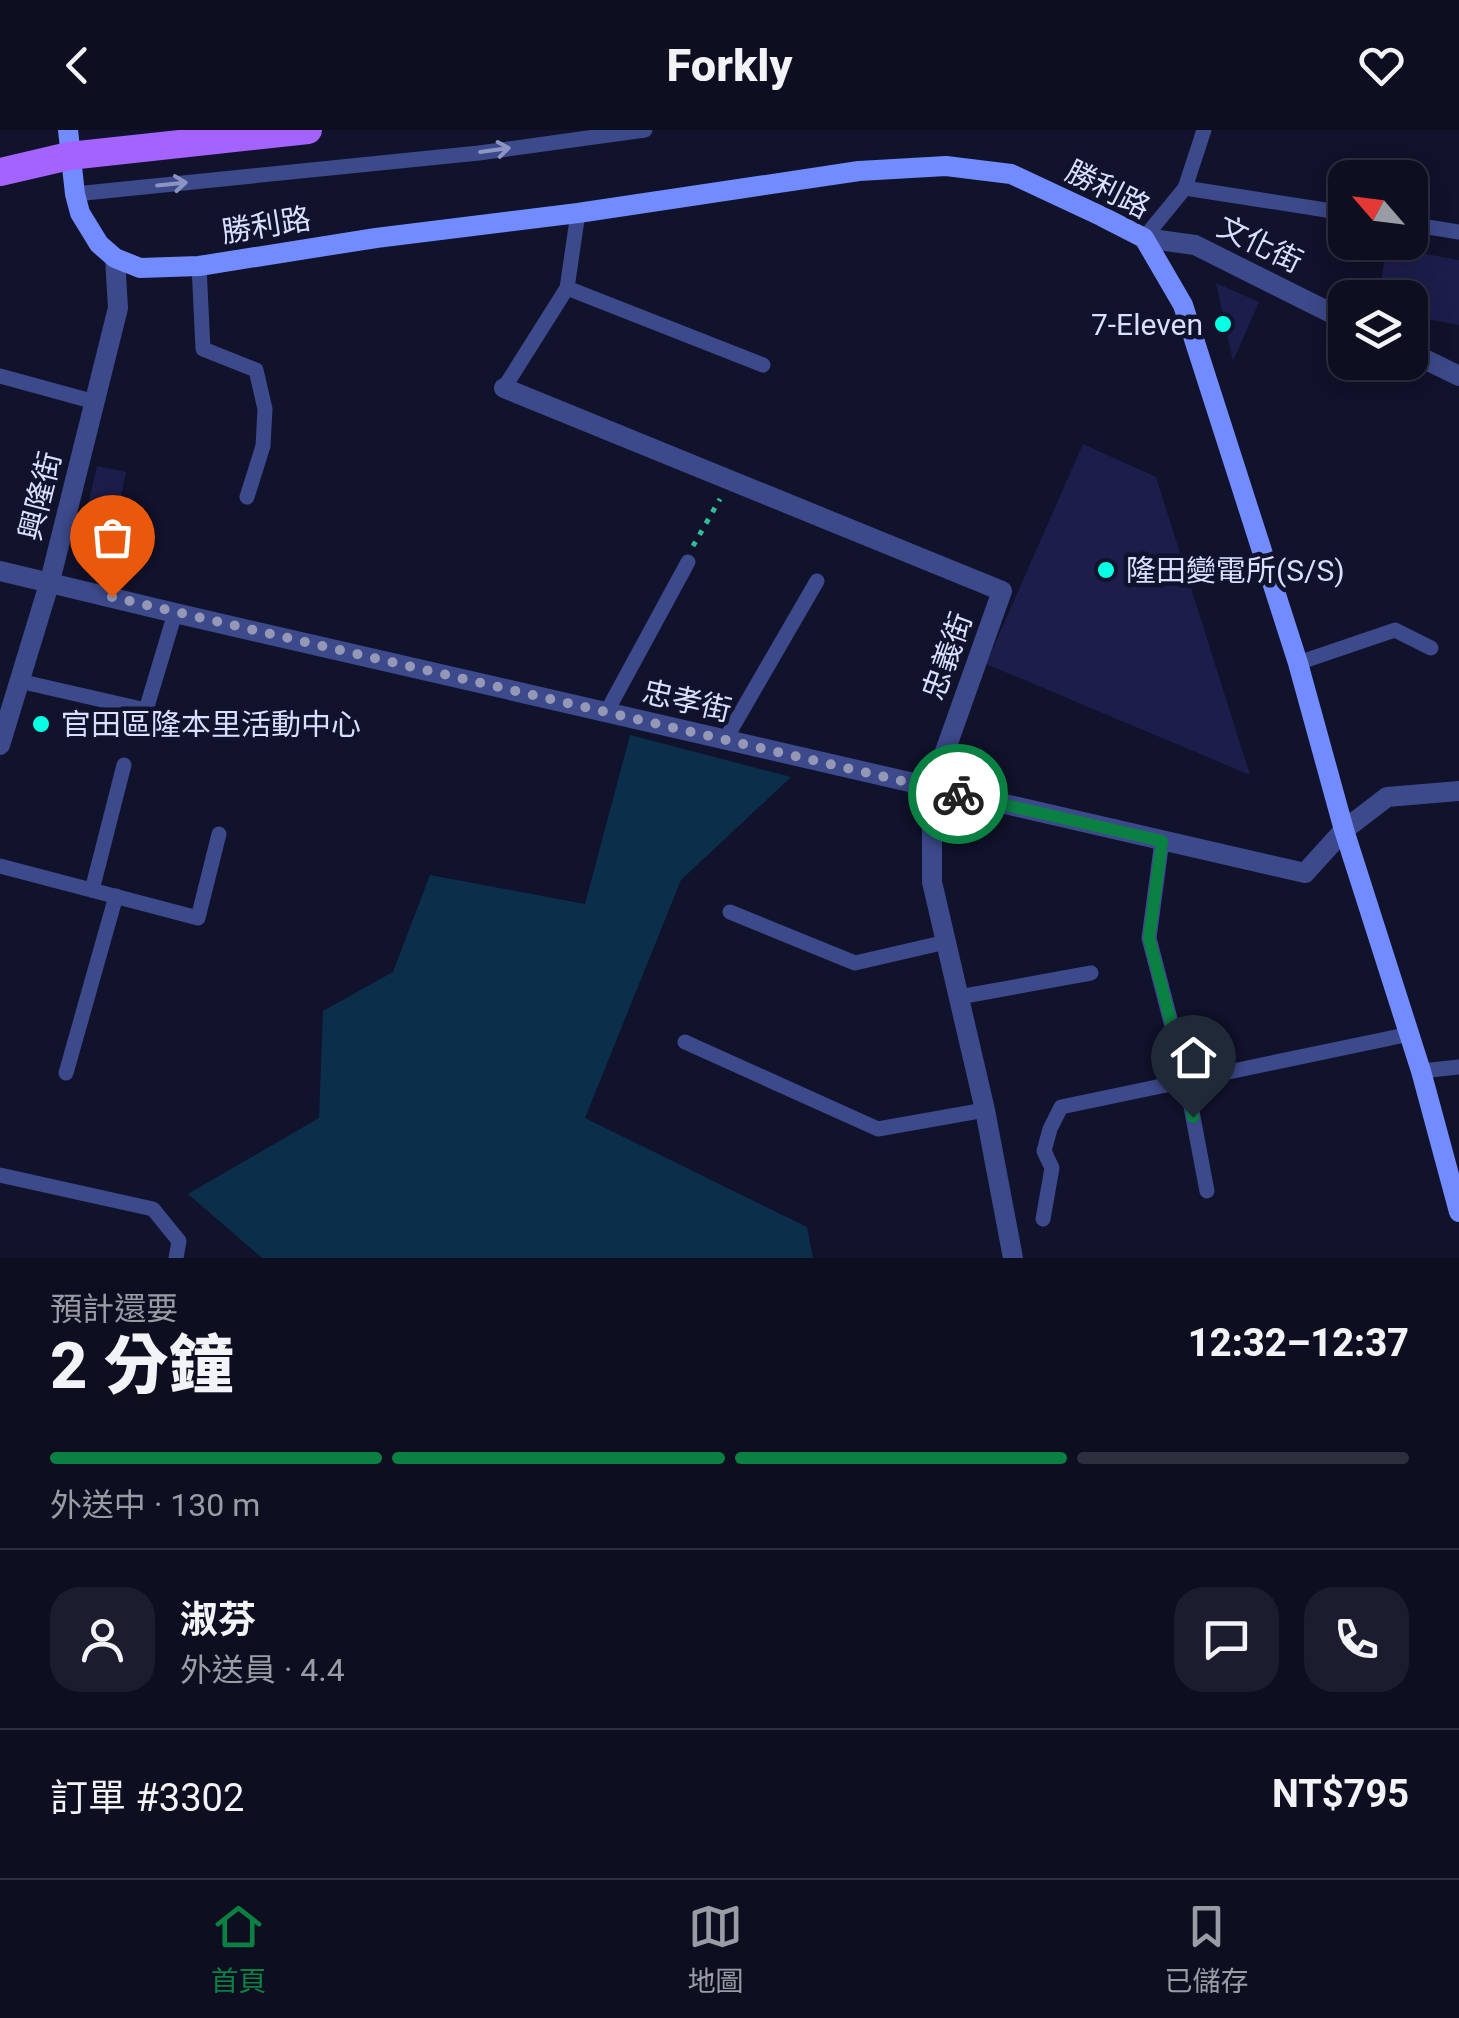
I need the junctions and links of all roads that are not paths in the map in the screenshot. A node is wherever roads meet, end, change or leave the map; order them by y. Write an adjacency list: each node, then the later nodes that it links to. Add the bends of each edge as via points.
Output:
1 (308, 130): 4 (main road, via 217,140)
2 (645, 130): 7 (lane, one-way to 2)
3 (1204, 130): 6 (lane)
4 (68, 143): 5 (main road); 7 (main road)
5 (0, 172)
6 (1185, 188): 8 (lane); 12 (lane)
7 (75, 194): 13 (main road, via 99,244)
8 (1328, 210)
9 (578, 213): 12 (main road, 勝利路, via 860,170 946,166 1010,174); 14 (main road, 勝利路); 15 (lane)
10 (1428, 227): 11 (lane)
11 (1459, 232)
12 (1144, 238): 16 (street, 文化街, via 1195,244); 30 (main road, 勝利路, via 1183,305)
13 (115, 258): 14 (main road, 勝利路, via 140,268); 22 (street, 興隆街, via 118,308)
14 (199, 266): 23 (lane, via 203,350 256,370 266,410)
15 (567, 288): 18 (lane); 21 (lane)
16 (1328, 311)
17 (1428, 361): 19 (street)
18 (764, 365)
19 (1459, 376)
20 (0, 377): 22 (lane)
21 (504, 388): 37 (street, 忠義街, via 1002,591)
22 (94, 402): 26 (street, 興隆街)
23 (247, 496)
24 (688, 562): 33 (lane)
25 (0, 571): 26 (street, 忠孝街)
26 (50, 581): 28 (street, 忠孝街); 31 (street, 興隆街)
27 (817, 581): 34 (lane)
28 (175, 613): 31 (lane, via 146,710); 33 (street, 忠孝街)
29 (1431, 648): 30 (lane, via 1395,630)
30 (1298, 663): 39 (main road, 勝利路)
31 (20, 681): 32 (street, 興隆街)
32 (6, 701): 35 (street, 興隆街)
33 (606, 712): 34 (street, 忠孝街)
34 (725, 740): 37 (street, 忠孝街)
35 (0, 745)
36 (124, 765): 43 (lane)
37 (932, 788): 41 (street, 忠孝街); 46 (street, 忠義街, via 932,882)
38 (1459, 791): 39 (street, via 1387,797)
39 (1344, 830): 41 (street, 忠孝街, via 1305,873); 49 (main road, 勝利路)
40 (219, 834): 44 (lane, via 198,918)
41 (1162, 841): 54 (lane, via 1149,938)
42 (0, 866): 43 (lane)
43 (92, 890): 44 (lane)
44 (116, 896): 53 (lane)
45 (730, 912): 46 (lane, via 855,964)
46 (946, 942): 48 (street, 忠義街)
47 (1091, 973): 48 (lane)
48 (959, 997): 55 (street, 忠義街)
49 (1410, 1034): 52 (main road, 勝利路); 54 (lane)
50 (685, 1042): 55 (lane, via 878,1128)
51 (1459, 1067): 52 (lane)
52 (1421, 1071): 58 (main road, 勝利路)
53 (66, 1073)
54 (1186, 1080): 57 (lane); 59 (lane, via 1061,1107 1044,1152 1052,1168)
55 (985, 1110): 61 (street, 忠義街)
56 (0, 1176): 60 (lane, via 153,1209 179,1241)
57 (1208, 1191)
58 (1459, 1212)
59 (1043, 1219)
60 (176, 1258)
61 (1013, 1258)

